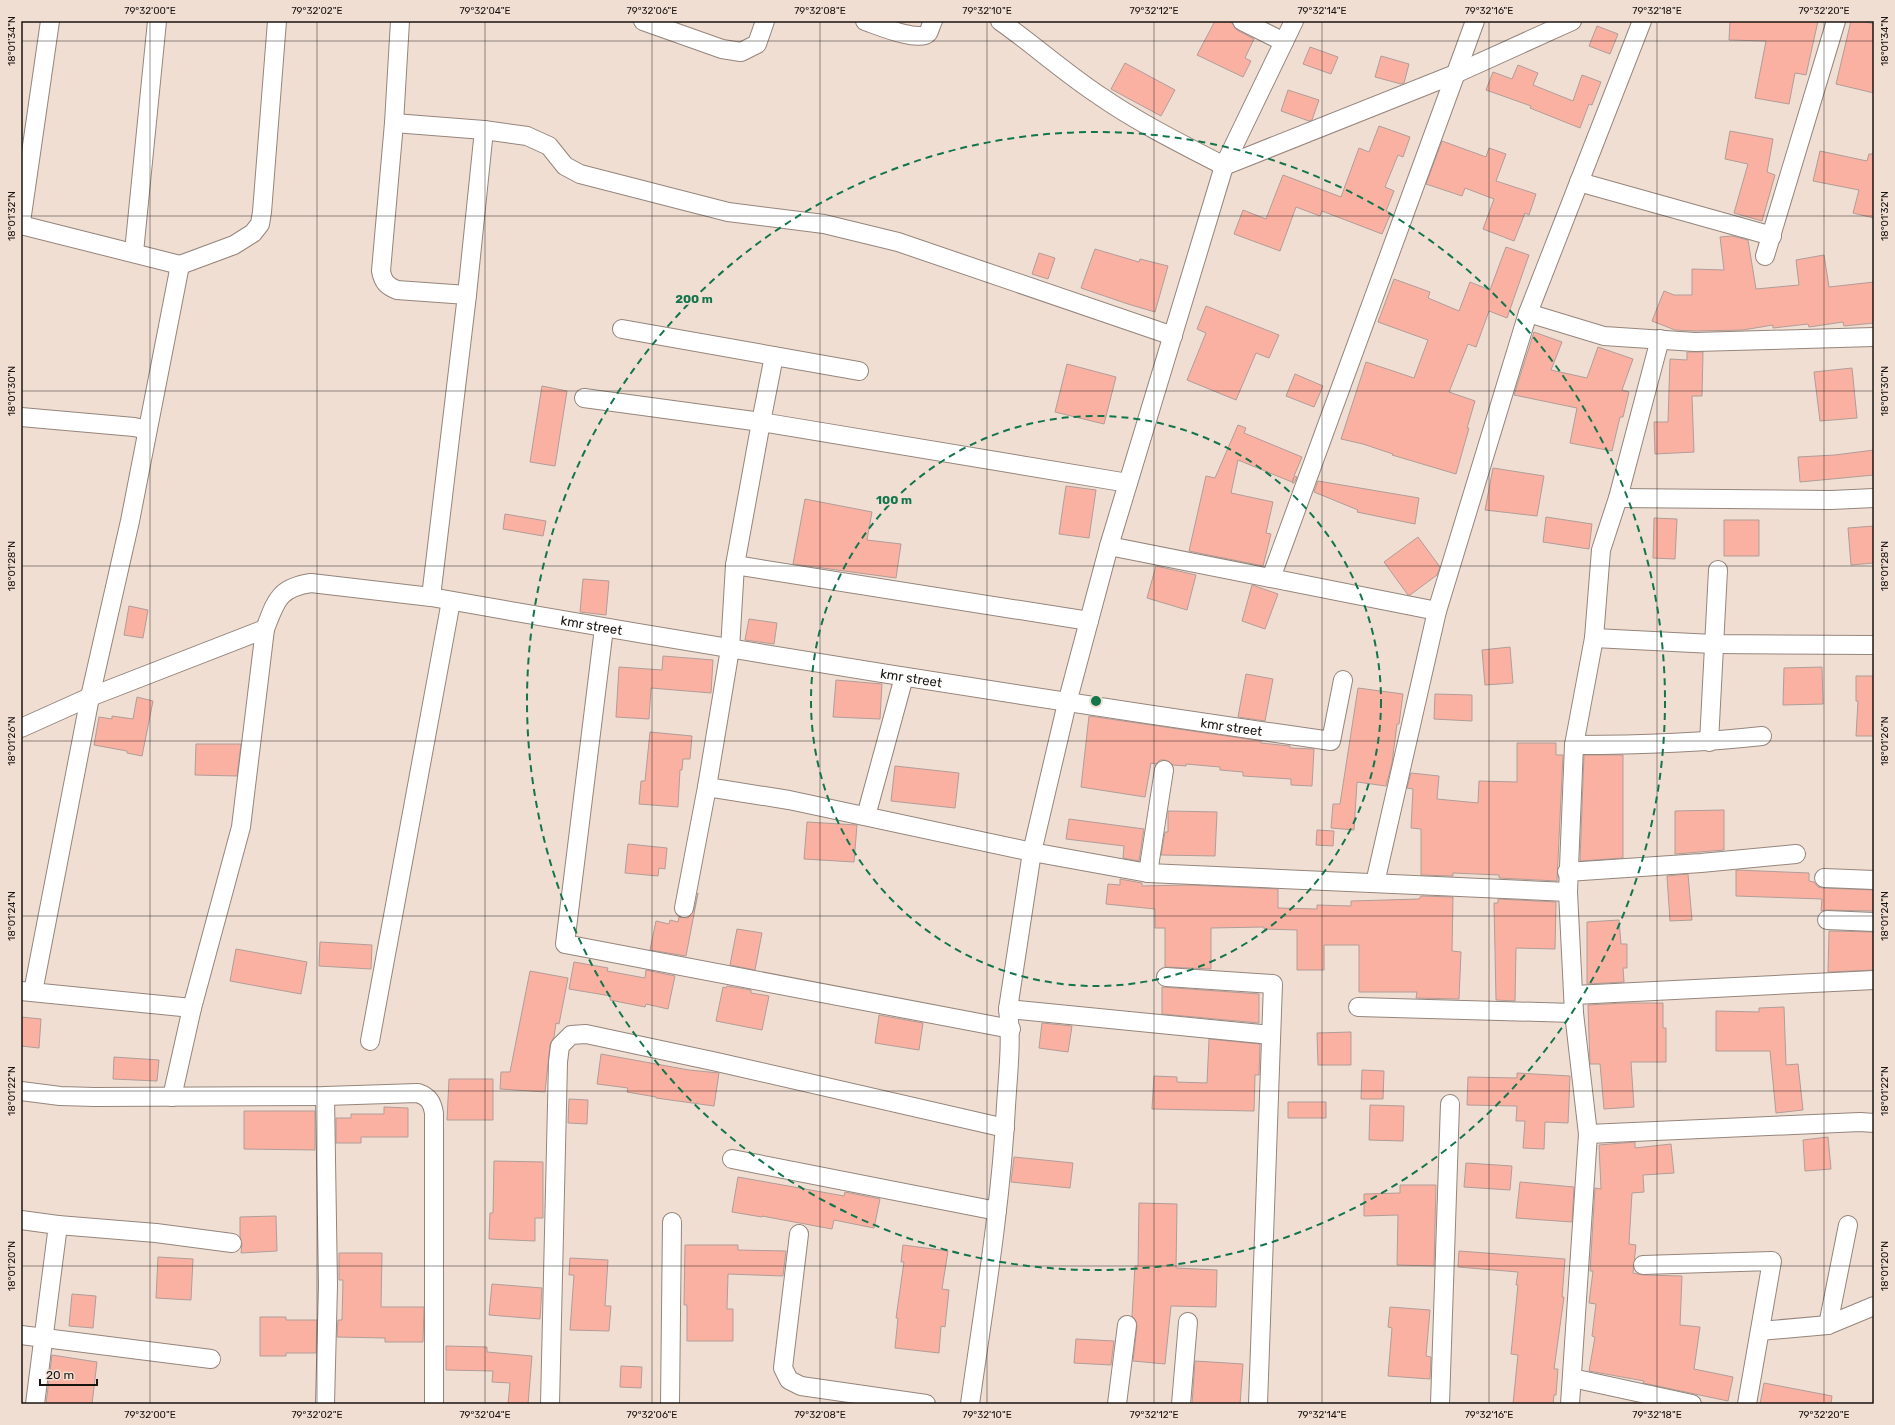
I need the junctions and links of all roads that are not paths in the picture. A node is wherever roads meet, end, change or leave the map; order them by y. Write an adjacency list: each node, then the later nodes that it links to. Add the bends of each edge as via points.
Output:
1 (50, 21): 22 (street)
2 (157, 21): 25 (street)
3 (277, 21): 27 (street, via 260,224 253,233 234,245)
4 (400, 21): 18 (street)
5 (643, 21): 6 (street, via 722,49 740,52 757,44)
6 (765, 21)
7 (865, 21): 8 (street, via 909,36 922,36 928,33)
8 (933, 21)
9 (1000, 21): 20 (street, via 1099,96 1144,124)
10 (1242, 21): 16 (street)
11 (1294, 21): 16 (street)
12 (1475, 21): 17 (street)
13 (1572, 21): 17 (street)
14 (1642, 21): 21 (street)
15 (1836, 21): 24 (street)
16 (1284, 42): 20 (street)
17 (1455, 74): 20 (street); 46 (street)
18 (394, 123): 19 (street); 28 (street, via 381,271 383,279 388,286 397,290)
19 (484, 130): 28 (street); 31 (street, via 527,136 548,146 565,166 580,174 728,212 824,224 898,242)
20 (1224, 166): 31 (street)
21 (1579, 182): 24 (street); 29 (street)
22 (21, 222)
23 (21, 225): 25 (street)
24 (1772, 236): 26 (street)
25 (134, 252): 27 (street)
26 (1765, 256)
27 (180, 265): 39 (street)
28 (467, 294): 47 (street)
29 (1528, 313): 33 (street, via 1604,336); 49 (street)
30 (622, 329): 34 (street)
31 (1173, 336): 40 (street)
32 (1874, 337): 33 (street, via 1695,342)
33 (1660, 339): 41 (street)
34 (774, 356): 35 (street); 38 (street)
35 (859, 371)
36 (584, 398): 38 (street)
37 (21, 417): 39 (street)
38 (761, 422): 40 (street); 44 (street)
39 (147, 430): 59 (street, via 130,521)
40 (1128, 483): 43 (street)
41 (1618, 498): 42 (street); 53 (street, via 1602,550)
42 (1874, 498)
43 (1109, 546): 46 (street); 50 (street)
44 (735, 565): 50 (street); 56 (street)
45 (1718, 570): 54 (street)
46 (1271, 578): 49 (street)
47 (431, 597): 48 (street, kmr street); 52 (street, kmr street, via 311,583 296,585 283,592)
48 (451, 601): 51 (street, kmr street); 89 (street)
49 (1437, 611): 74 (street)
50 (1090, 620): 60 (street)
51 (604, 628): 56 (street, kmr street); 87 (street, via 565,944)
52 (265, 629): 59 (street); 84 (street, kmr street, via 242,827)
53 (1594, 638): 54 (street); 64 (street)
54 (1713, 644): 55 (street); 63 (street)
55 (1874, 645)
56 (730, 649): 57 (street, kmr street); 66 (street)
57 (904, 677): 60 (street, kmr street); 67 (street)
58 (1343, 680): 60 (street, kmr street, via 1331,741)
59 (90, 697): 61 (street); 81 (street)
60 (1068, 703): 68 (street)
61 (21, 728)
62 (1762, 736): 63 (street)
63 (1709, 742): 64 (street)
64 (1574, 745): 70 (street)
65 (1164, 770): 71 (street)
66 (707, 787): 67 (street); 76 (street)
67 (866, 816): 68 (street)
68 (1032, 852): 71 (street); 85 (street)
69 (1796, 854): 70 (street)
70 (1567, 872): 75 (street)
71 (1148, 874): 74 (street)
72 (1824, 878): 73 (street)
73 (1874, 880)
74 (1375, 883): 75 (street)
75 (1568, 892): 82 (street)
76 (684, 908)
77 (1828, 920): 78 (street)
78 (1874, 922)
79 (1166, 977): 88 (street, via 1273,984)
80 (1874, 980): 82 (street)
81 (27, 992): 84 (street)
82 (1574, 995): 86 (street)
83 (1358, 1007): 86 (street)
84 (192, 1008): 92 (street, kmr street)
85 (1008, 1009): 87 (street); 88 (street)
86 (1574, 1013): 96 (street)
87 (1011, 1029): 95 (street)
88 (1271, 1035): 124 (street)
89 (370, 1041)
90 (21, 1091): 92 (street, via 60,1096)
91 (325, 1096): 92 (street); 116 (street, via 328,1284); 117 (street, via 418,1093 432,1102)
92 (172, 1097)
93 (1450, 1104): 125 (street)
94 (1874, 1123): 96 (street)
95 (1005, 1128): 98 (street); 118 (street, via 717,1062 586,1034 571,1035 560,1046 558,1062)
96 (1588, 1134): 114 (street)
97 (732, 1158): 98 (street)
98 (997, 1211): 121 (street)
99 (21, 1220): 101 (street)
100 (672, 1222): 119 (street)
101 (58, 1225): 104 (street, via 156,1233); 112 (street)
102 (1848, 1225): 109 (street)
103 (799, 1234): 120 (street, via 783,1368 789,1380 801,1386)
104 (232, 1243)
105 (1643, 1265): 110 (street, via 1772,1261)
106 (1874, 1306): 109 (street)
107 (1188, 1322): 123 (street)
108 (1127, 1325): 122 (street)
109 (1828, 1325): 110 (street)
110 (1760, 1331): 128 (street)
111 (21, 1334): 112 (street)
112 (42, 1337): 113 (street); 115 (street)
113 (211, 1359)
114 (1572, 1378): 126 (street); 127 (street)
115 (35, 1404)
116 (325, 1404)
117 (434, 1404)
118 (550, 1404)
119 (670, 1404)
120 (926, 1404)
121 (970, 1404)
122 (1117, 1404)
123 (1181, 1404)
124 (1258, 1404)
125 (1440, 1404)
126 (1570, 1404)
127 (1692, 1404)
128 (1747, 1404)

